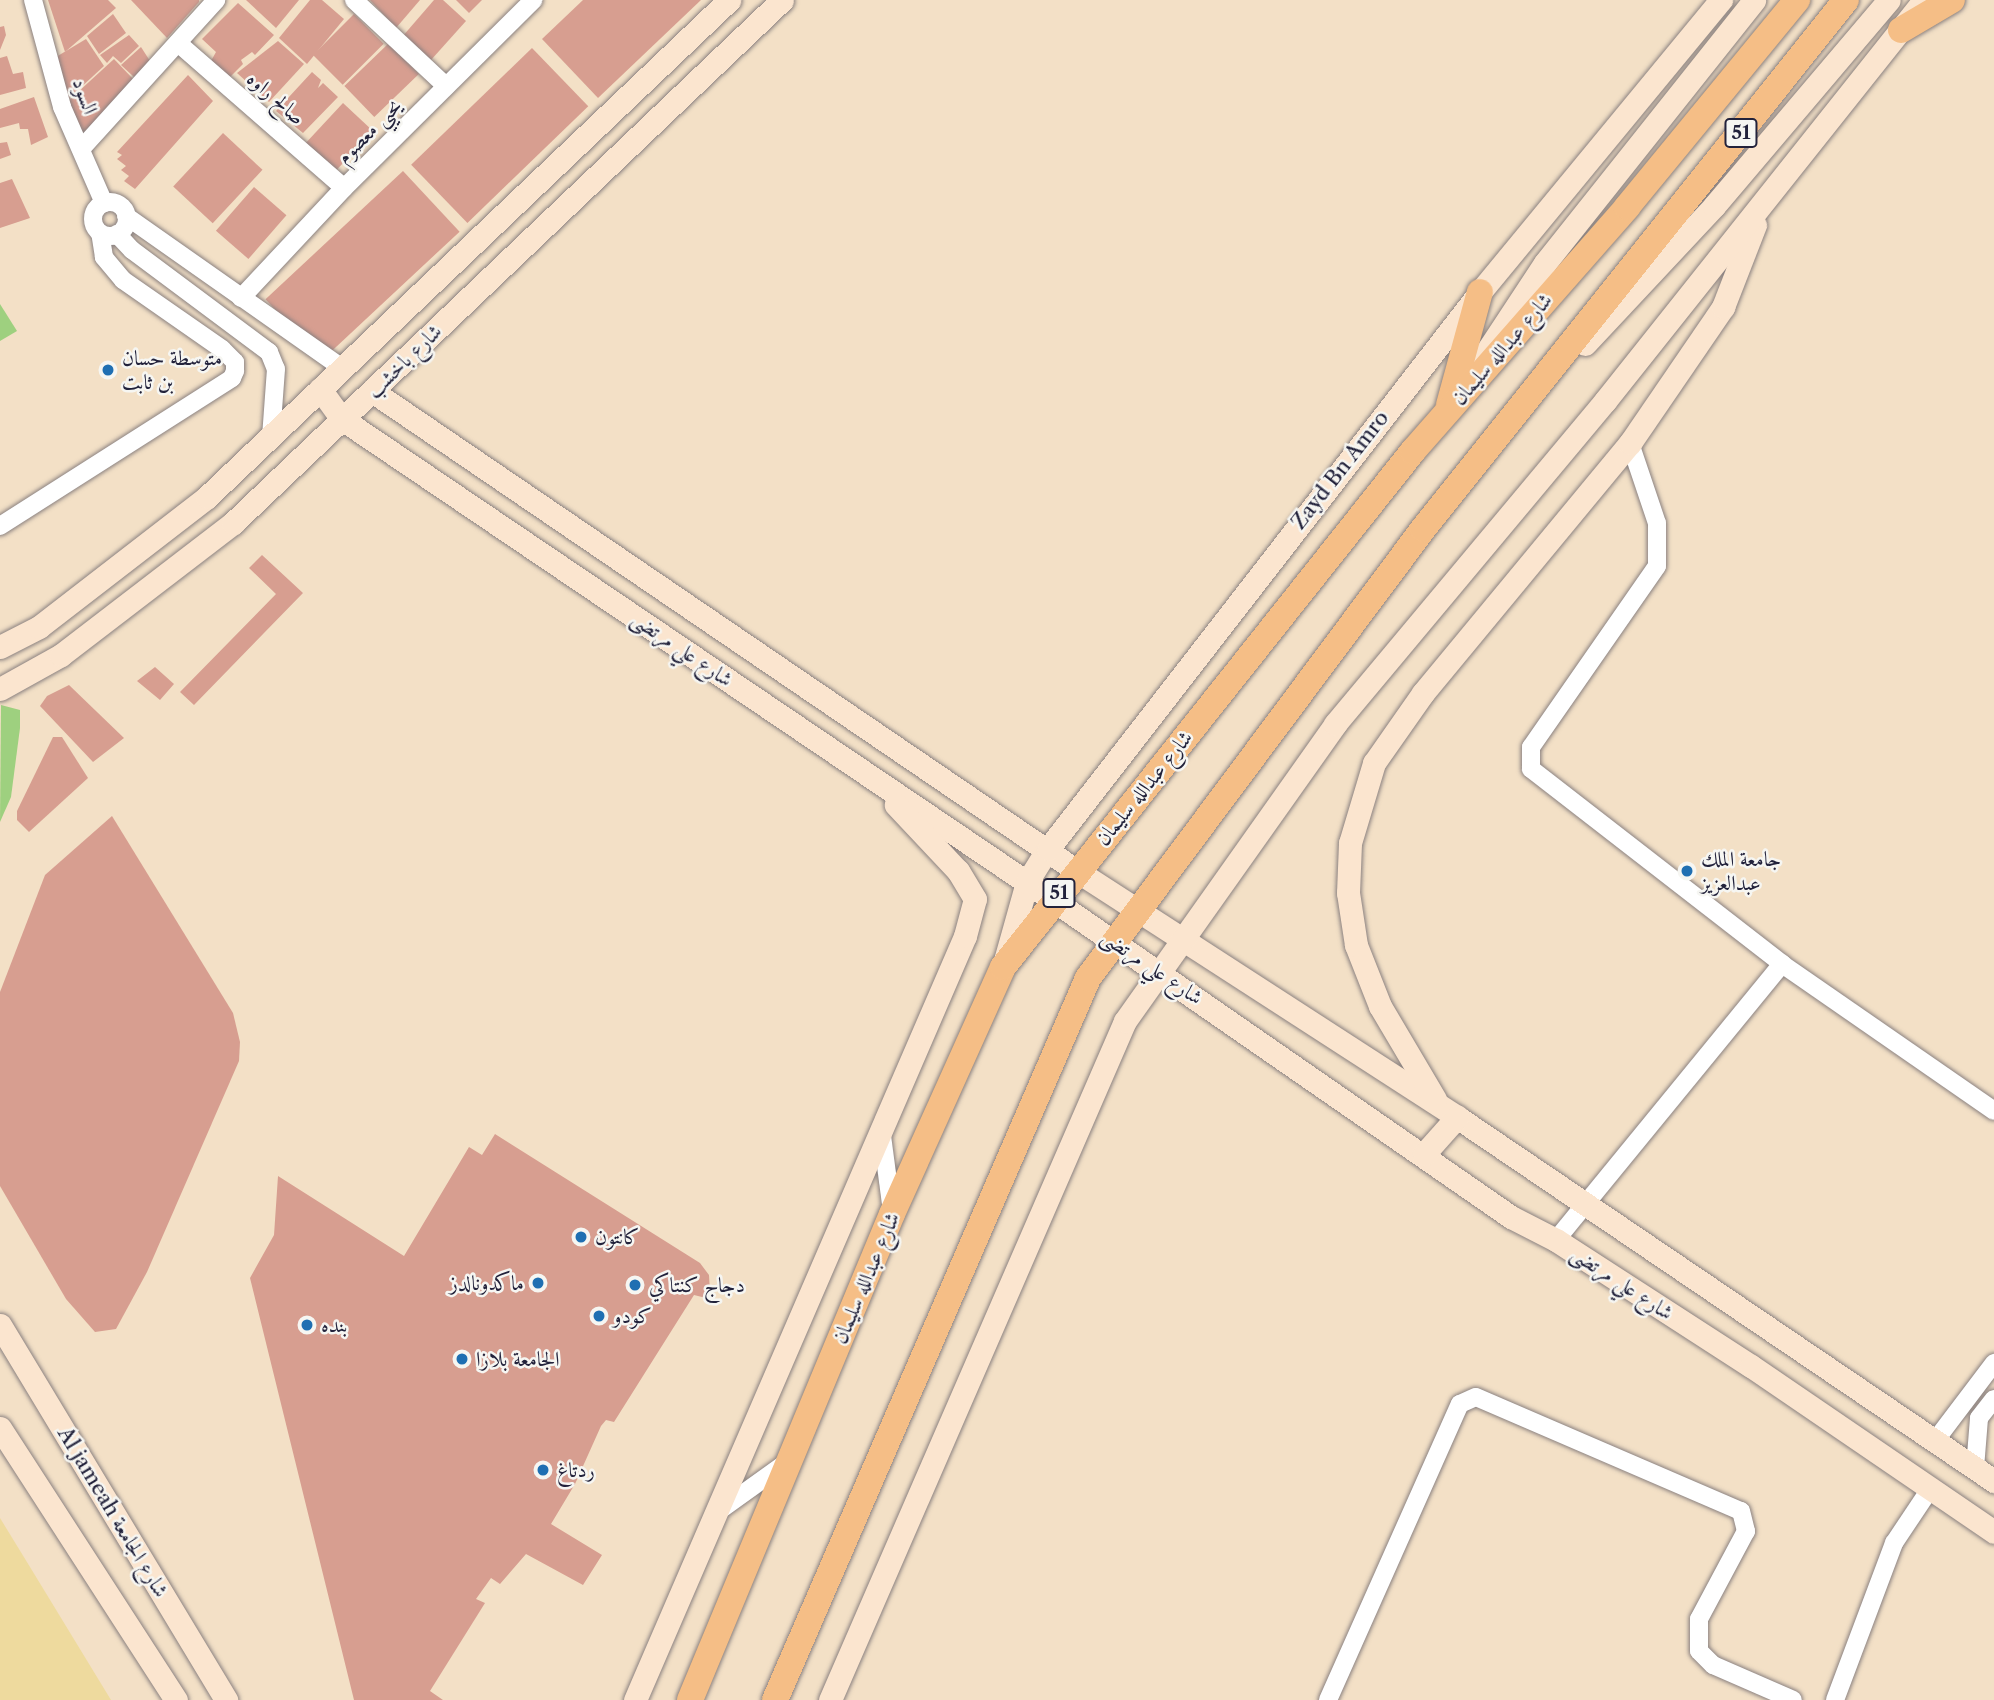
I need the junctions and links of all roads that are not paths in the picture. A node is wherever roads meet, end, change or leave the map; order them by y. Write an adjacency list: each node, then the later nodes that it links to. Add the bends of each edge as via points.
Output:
1 (33, 0): 17 (street, السود, via 62,107)
2 (354, 0): 16 (street)
3 (533, 0): 16 (street, يحيي معصوم)
4 (729, 0): 25 (main road, شارع باخشب)
5 (782, 0): 27 (main road, شارع باخشب)
6 (1754, 0): 28 (main road, via 1545,263)
7 (1797, 0): 28 (main road, شارع عبدالله سليمان / 51, via 1627,207)
8 (1846, 0): 31 (main road, 51)
9 (1889, 0): 31 (main road, via 1714,206)
10 (1924, 0): 14 (main road)
11 (1952, 0): 14 (main road)
12 (214, 1): 15 (street)
13 (1714, 6): 23 (main road, Zayd Bn Amro)
14 (1902, 30): 20 (main road)
15 (178, 43): 17 (street); 18 (street, صالح راوه)
16 (446, 86): 18 (street, يحيي معصوم)
17 (82, 149): 19 (street, السود)
18 (344, 188): 24 (street, يحيي معصوم)
19 (104, 203): 21 (street, via 121,206); 22 (street, via 94,215)
20 (1762, 204): 32 (main road, via 1723,307); 42 (main road, via 1335,724)
21 (126, 216): 22 (street); 24 (street)
22 (109, 234): 30 (street, via 269,352 276,369); 33 (street, via 104,257 123,279 222,349 235,362 235,371 232,378)
23 (1480, 292): 28 (main road); 37 (main road, Zayd Bn Amro)
24 (241, 298): 25 (street)
25 (342, 368): 26 (main road, شارع باخشب)
26 (320, 389): 29 (main road, شارع علي مرتضى); 30 (main road, شارع باخشب)
27 (372, 391): 29 (main road, شارع باخشب); 37 (main road, شارع علي مرتضى)
28 (1448, 410): 38 (main road, شارع عبدالله سليمان / 51)
29 (342, 419): 35 (main road, شارع باخشب, via 233,523 61,655); 36 (main road, شارع علي مرتضى)
30 (271, 437): 34 (main road, شارع باخشب, via 206,497 39,627)
31 (1492, 443): 41 (main road, 51)
32 (1630, 443): 44 (street, via 1657,523 1657,566 1531,747 1531,769); 47 (main road, via 1416,703 1374,763 1350,843 1348,893 1356,945 1380,1006)
33 (0, 526)
34 (0, 647)
35 (0, 689)
36 (867, 774): 39 (main road, شارع علي مرتضى); 49 (main road, via 958,871 975,899 965,936)
37 (1048, 849): 38 (main road, شارع علي مرتضى); 39 (main road, Zayd Bn Amro)
38 (1077, 871): 40 (main road, شارع عبدالله سليمان / 51); 41 (main road, شارع علي مرتضى)
39 (1027, 882): 40 (main road, شارع علي مرتضى); 45 (main road, Zayd Bn Amro)
40 (1054, 900): 43 (main road, شارع علي مرتضى); 45 (main road, شارع عبدالله سليمان / 51)
41 (1137, 909): 42 (main road, شارع علي مرتضى); 43 (main road, 51)
42 (1183, 939): 46 (main road); 47 (main road, شارع علي مرتضى)
43 (1114, 941): 46 (main road, شارع علي مرتضى); 71 (main road, 51, via 1082,990)
44 (1782, 964): 48 (street); 51 (street)
45 (1003, 967): 52 (main road, شارع عبدالله سليمان / 51)
46 (1160, 973): 50 (main road, شارع علي مرتضى); 72 (main road, via 1120,1032)
47 (1447, 1111): 50 (main road); 51 (main road, شارع علي مرتضى)
48 (1994, 1111)
49 (881, 1128): 52 (street); 63 (main road)
50 (1424, 1154): 53 (main road, شارع علي مرتضى, via 1511,1217)
51 (1587, 1205): 53 (street); 58 (main road, شارع علي مرتضى)
52 (892, 1214): 59 (main road, شارع عبدالله سليمان / 51)
53 (1556, 1240): 62 (main road, شارع علي مرتضى)
54 (0, 1325): 67 (main road, Al jameah شارع الجامعة)
55 (1994, 1363): 58 (street)
56 (1994, 1399): 60 (street, via 1979,1418)
57 (0, 1428): 66 (main road)
58 (1935, 1441): 60 (main road, شارع علي مرتضى)
59 (790, 1460): 63 (street); 70 (main road, شارع عبدالله سليمان / 51)
60 (1975, 1468): 61 (main road, شارع علي مرتضى)
61 (1994, 1481)
62 (1930, 1489): 64 (main road, شارع علي مرتضى); 75 (street, via 1894,1543)
63 (713, 1515): 65 (main road)
64 (1994, 1532)
65 (650, 1660): 68 (street); 69 (main road)
66 (176, 1700)
67 (226, 1700)
68 (625, 1700)
69 (635, 1700)
70 (690, 1700)
71 (775, 1700)
72 (830, 1700)
73 (1328, 1700): 74 (street, via 1460,1404 1476,1396 1741,1511 1746,1531 1699,1619 1699,1651 1713,1665)
74 (1793, 1700)
75 (1835, 1700)

